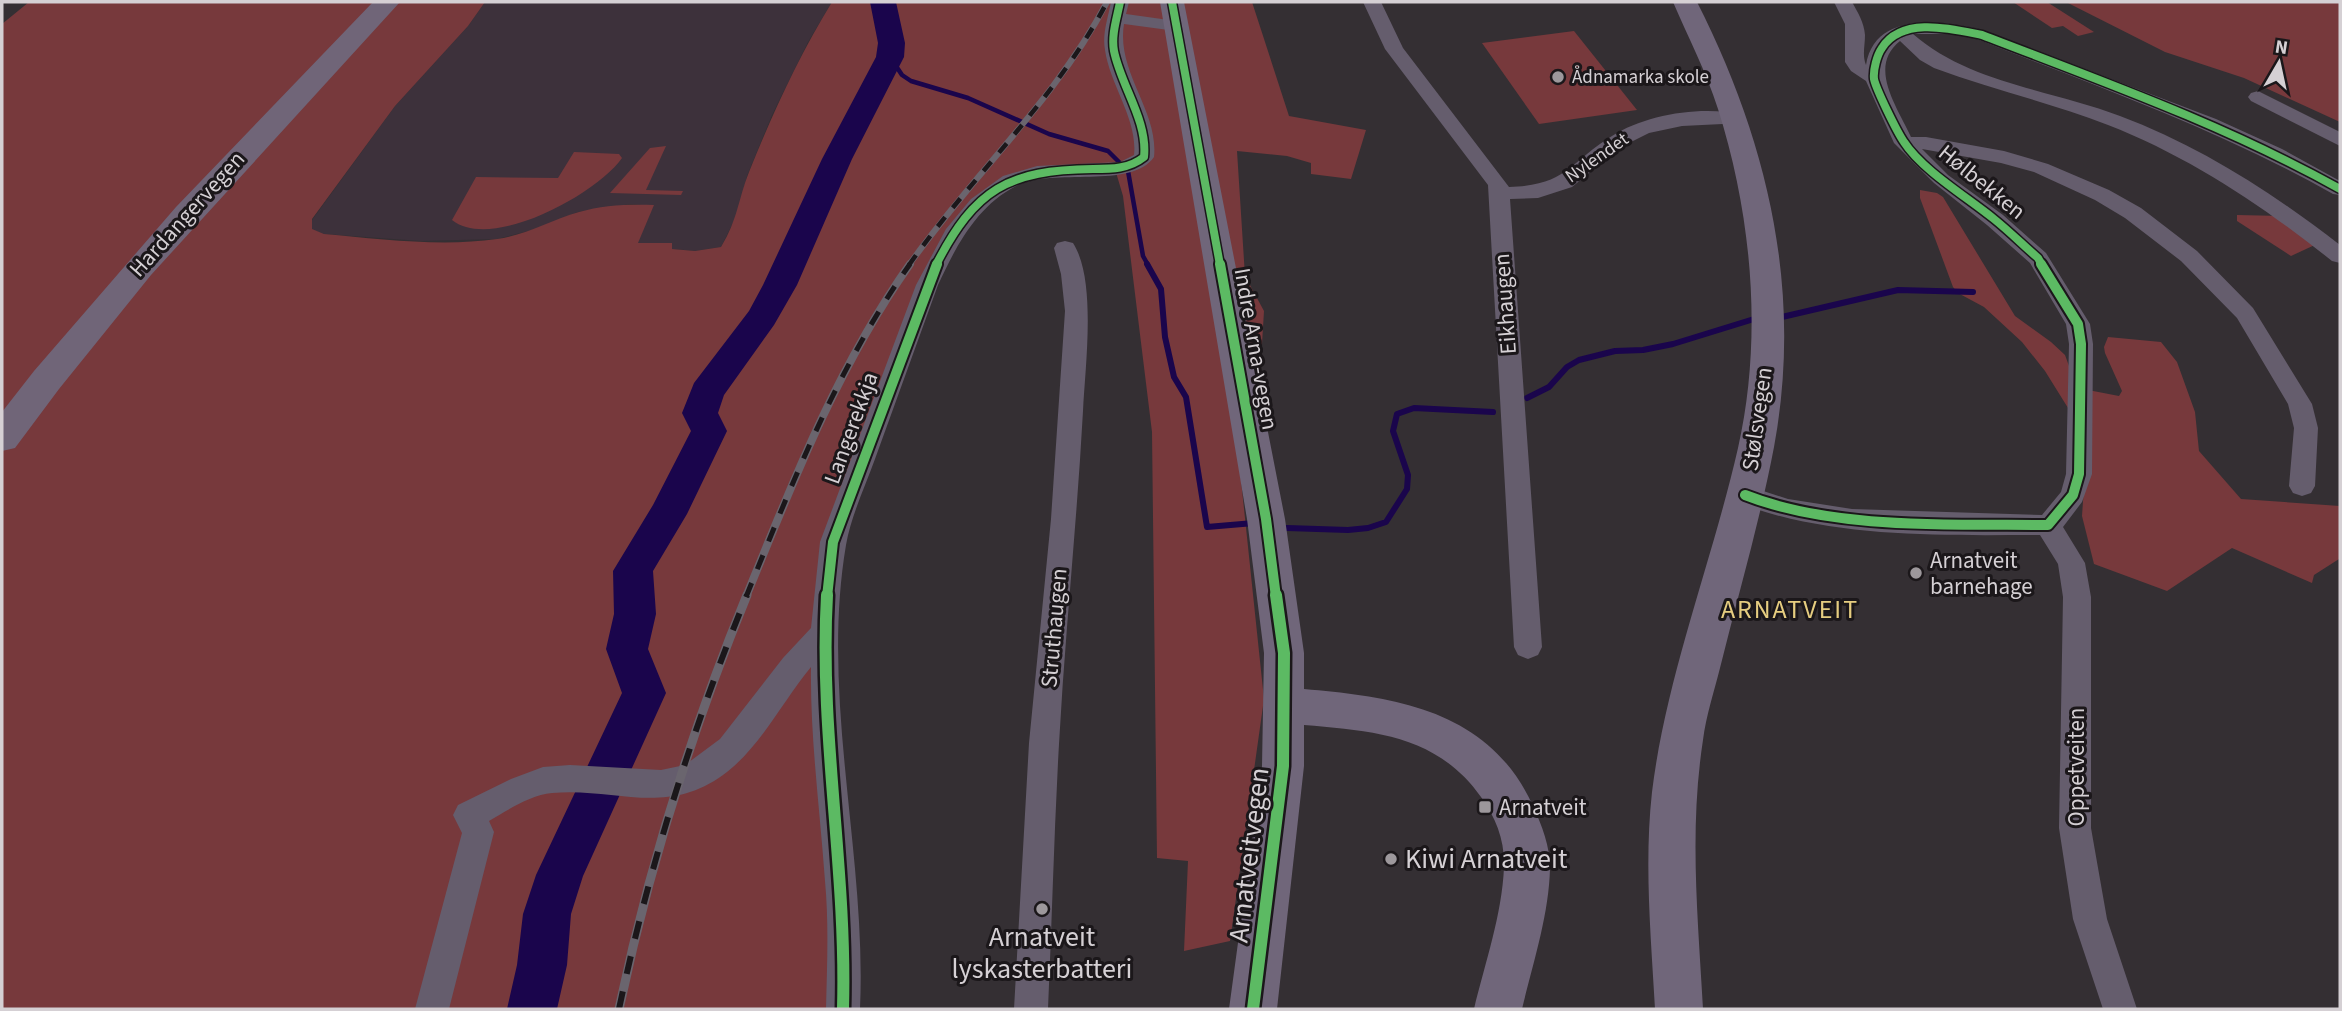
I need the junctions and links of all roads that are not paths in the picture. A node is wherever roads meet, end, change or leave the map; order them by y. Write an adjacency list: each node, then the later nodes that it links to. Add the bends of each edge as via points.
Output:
1 (387, 2): 17 (main road, Hardangervegen, via 175,225 84,331)
2 (1372, 2): 14 (street, Eikhaugen, via 1394,48 1488,170)
3 (1685, 2): 10 (street, Stølsvegen)
4 (1843, 2): 8 (street, Hølbekken, via 1855,24 1854,64)
5 (1119, 10): 6 (street); 21 (street, Langerekkja, via 1114,53 1145,139 1144,157 1115,169 1043,171 1002,185 969,213 946,245 927,285 833,542)
6 (1174, 14): 23 (street, Indre Arna-vegen, via 1276,582)
7 (1900, 33): 8 (street, via 1883,45); 13 (street, via 1938,27 1982,35 2209,122); 16 (street, via 1941,64 2112,120 2176,150 2252,191)
8 (1874, 78): 12 (street, Hølbekken)
9 (2258, 97): 11 (street)
10 (1736, 119): 14 (street, Nylendet, via 1704,118 1650,127 1611,145 1556,186 1542,191); 19 (street, Stølsvegen, via 1759,213 1766,295 1763,412)
11 (2340, 140)
12 (1904, 143): 18 (street, Hølbekken, via 2004,157 2041,168 2133,213 2189,256 2245,313 2300,404 2305,428); 20 (street, Hølbekken, via 2038,258 2078,324 2079,474 2073,495)
13 (2340, 190)
14 (1499, 192): 22 (street, Eikhaugen)
15 (1065, 248): 27 (street, Struthaugen, via 1076,311 1044,743)
16 (2340, 256)
17 (2, 438)
18 (2302, 486)
19 (1745, 495): 20 (street, via 1820,517); 30 (street, Stølsvegen, via 1682,737 1674,793 1672,905)
20 (2048, 525): 31 (street, Oppetveiten, via 2071,563 2077,597 2075,828 2080,869 2090,919)
21 (825, 633): 24 (street, via 806,648 714,763 677,781); 26 (street, Langerekkja, via 828,752 844,932)
22 (1528, 647)
23 (1285, 706): 28 (street, Arnatveitvegen, via 1283,766); 29 (street, via 1383,716 1418,725 1456,741 1489,772 1518,820 1527,866)
24 (625, 785): 25 (street, via 550,779 469,815 478,832)
25 (432, 1009)
26 (843, 1009)
27 (1031, 1009)
28 (1253, 1009)
29 (1498, 1009)
30 (1679, 1009)
31 (2120, 1009)

